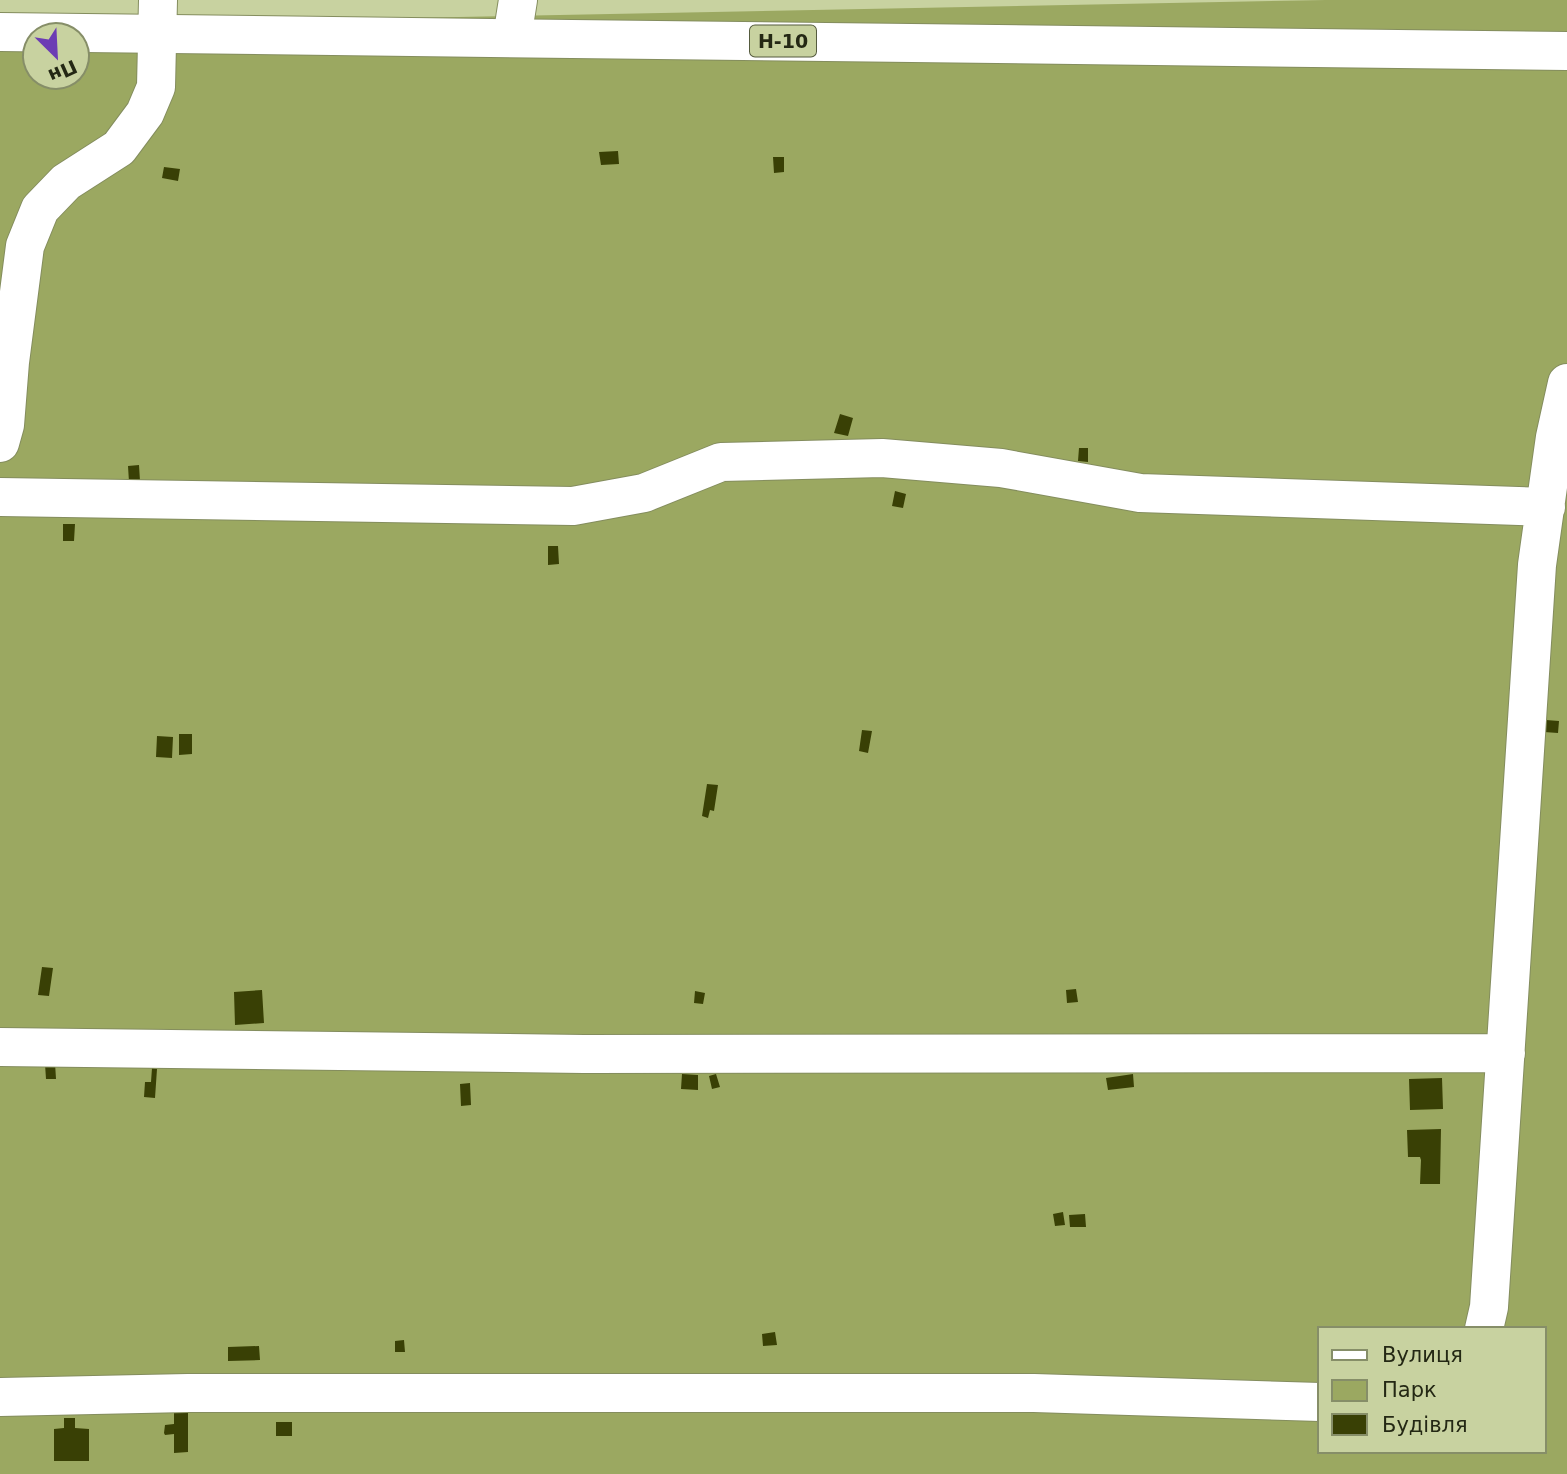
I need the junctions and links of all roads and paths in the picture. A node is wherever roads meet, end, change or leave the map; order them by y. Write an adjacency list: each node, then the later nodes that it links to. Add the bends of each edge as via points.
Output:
1 (518, 0): 4 (street)
2 (158, 17): 3 (street, Н-10); 4 (street, Н-10); 7 (street, via 156,87 145,113 119,148 66,182 40,209 25,246)
3 (0, 32)
4 (512, 38): 5 (street, Н-10)
5 (1567, 51)
6 (1567, 383): 9 (street)
7 (0, 443)
8 (0, 497): 9 (street, via 573,506 644,493 721,462 882,458 1001,468 1140,493)
9 (1546, 507): 11 (street, via 1536,579)
10 (0, 1047): 11 (street, via 584,1054)
11 (1506, 1053): 12 (street)
12 (1485, 1327)
13 (0, 1397): 14 (street, via 1034,1393)
14 (1318, 1402)

